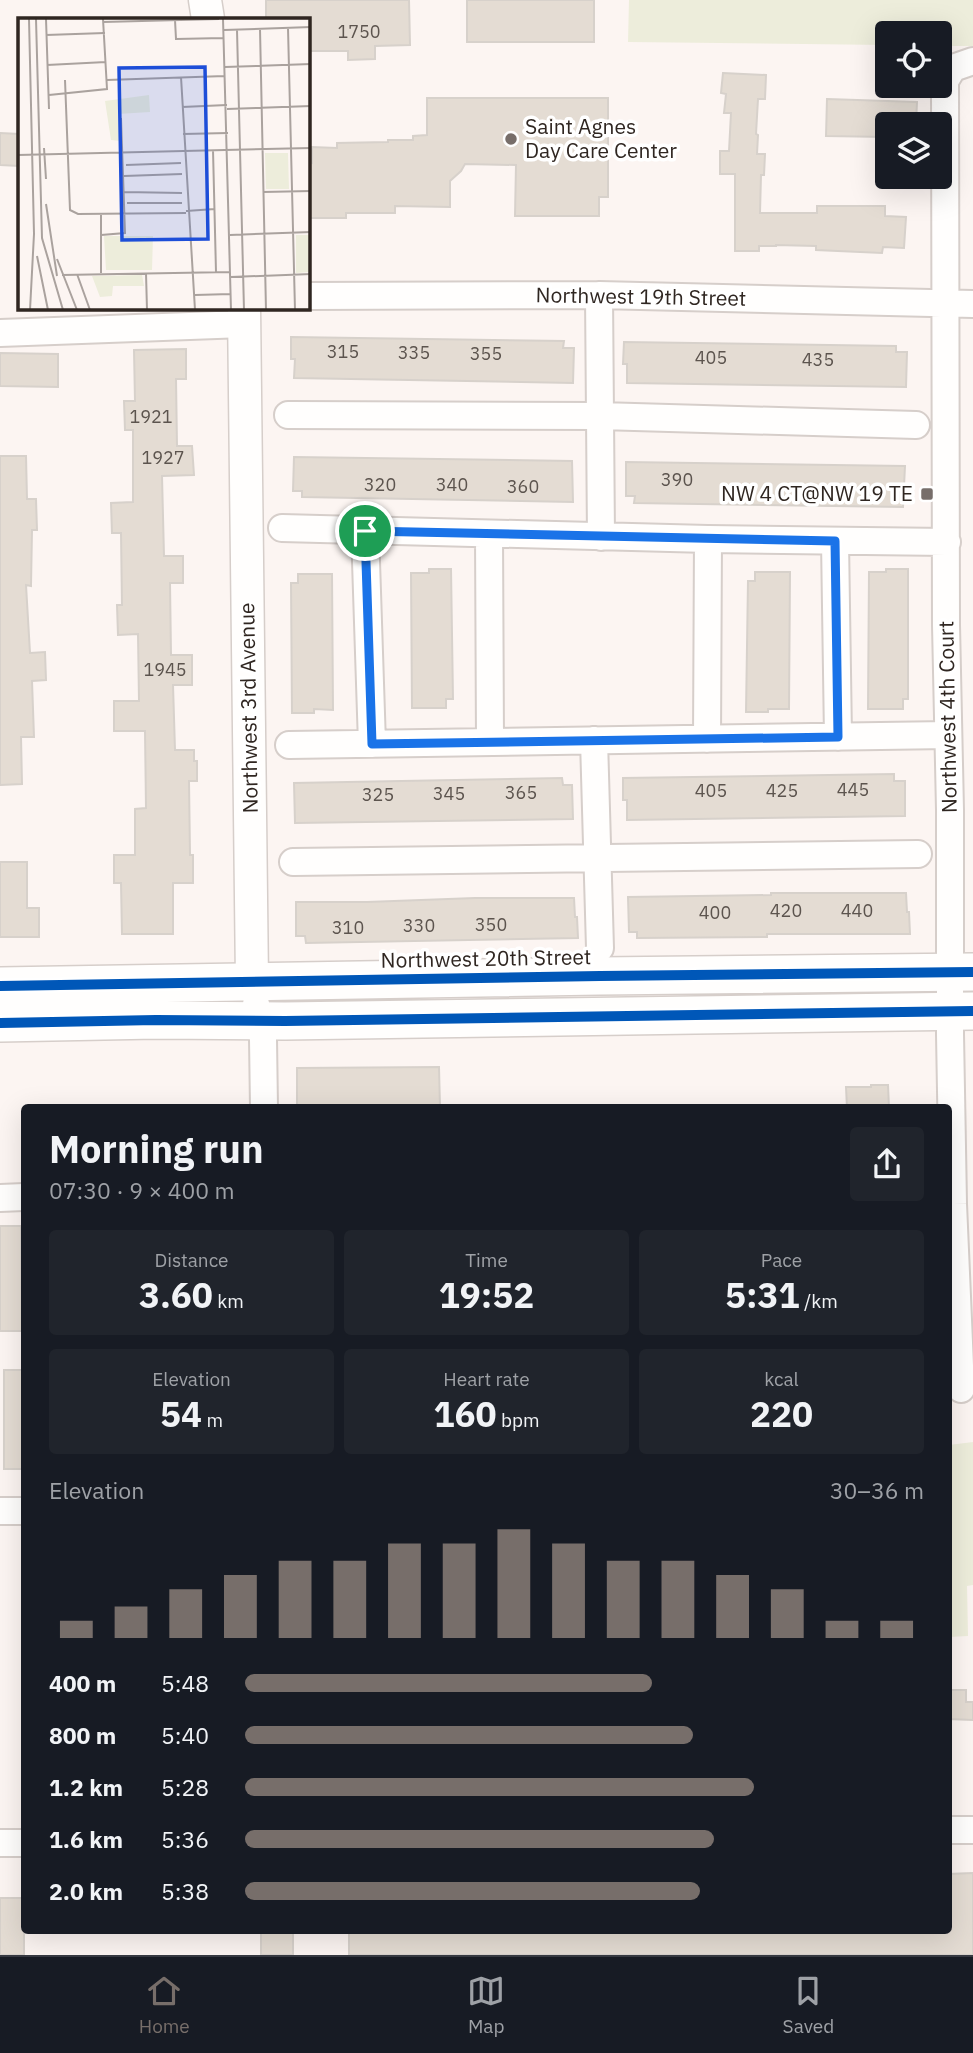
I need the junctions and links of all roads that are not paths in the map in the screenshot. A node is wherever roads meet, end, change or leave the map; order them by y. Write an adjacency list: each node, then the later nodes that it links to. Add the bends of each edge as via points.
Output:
1 (205, 0): 2 (street)
2 (208, 18)
3 (973, 61): 6 (street, Northwest 4th Court, via 953,68 945,81)
4 (599, 295): 5 (street, Northwest 19th Street); 6 (street, Northwest 19th Street); 11 (street)
5 (310, 296)
6 (945, 303): 7 (street, Northwest 19th Street); 19 (street, Northwest 4th Court)
7 (973, 304)
8 (244, 316): 9 (street); 32 (street, Northwest 3rd Avenue)
9 (0, 333)
10 (288, 415): 11 (street)
11 (600, 416): 12 (street); 16 (street)
12 (916, 425)
13 (282, 528): 14 (street)
14 (365, 531): 15 (street); 25 (street)
15 (489, 534): 16 (street); 24 (street)
16 (601, 537): 17 (street)
17 (708, 539): 18 (street); 22 (street)
18 (835, 541): 19 (street); 21 (street)
19 (947, 542): 20 (street, Northwest 4th Court)
20 (948, 735): 21 (street); 31 (street, Northwest 4th Court)
21 (838, 737): 22 (street)
22 (707, 739): 23 (street)
23 (594, 740): 24 (street); 28 (street)
24 (490, 742): 25 (street)
25 (372, 744): 26 (street)
26 (289, 745)
27 (918, 854): 28 (street)
28 (598, 859): 29 (street); 30 (street)
29 (293, 862)
30 (600, 948)
31 (961, 972): 32 (main road, Northwest 20th Street); 34 (street, Northwest 4th Court)
32 (252, 982): 33 (main road, Northwest 20th Street); 35 (street, Northwest 3rd Avenue)
33 (0, 986)
34 (961, 1011): 35 (main road); 40 (street, Northwest 4th Court, via 953,1204)
35 (259, 1021): 36 (main road); 37 (street, Northwest 3rd Avenue)
36 (0, 1023)
37 (264, 1104)
38 (21, 1197): 39 (street)
39 (0, 1198)
40 (961, 1389)
41 (0, 1511): 42 (street)
42 (21, 1511)
43 (952, 1830): 44 (street)
44 (973, 1830)
45 (0, 1843): 46 (street)
46 (21, 1843)

